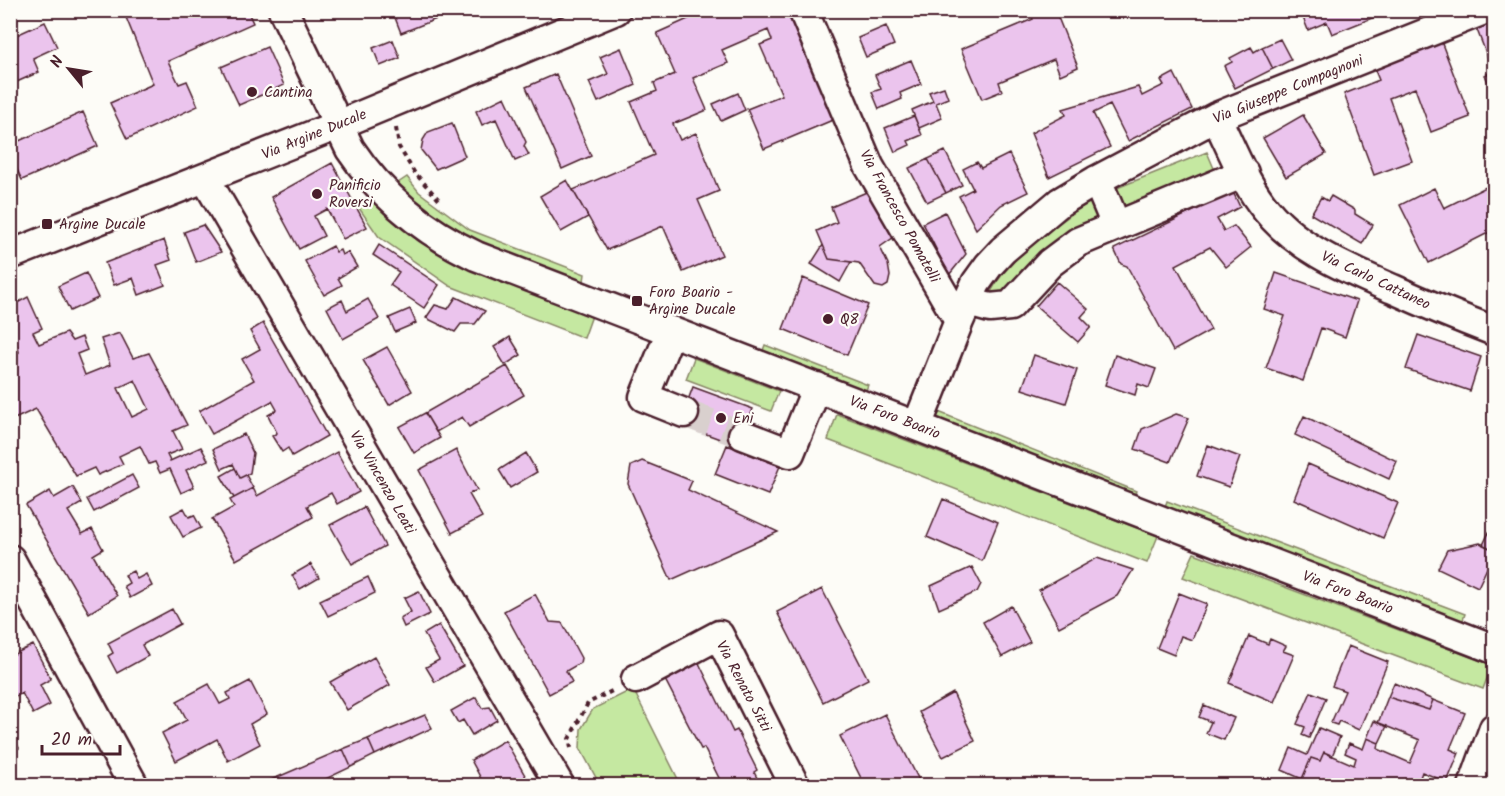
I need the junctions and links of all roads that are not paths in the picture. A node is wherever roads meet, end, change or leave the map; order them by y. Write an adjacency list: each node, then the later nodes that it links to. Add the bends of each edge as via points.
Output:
1 (283, 10): 6 (street, Via Foro Boario)
2 (616, 10): 6 (street, Via Argine Ducale)
3 (803, 10): 12 (street, Via Francesco Pomatelli, via 869,166)
4 (1484, 10): 5 (street, Via Giuseppe Compagnoni)
5 (1216, 117): 7 (street, Via Carlo Cattaneo); 9 (street, Via Giuseppe Compagnoni)
6 (338, 125): 8 (street, Via Argine Ducale); 14 (street, Via Foro Boario, via 350,149 382,191 449,243)
7 (1244, 173): 10 (street); 13 (street, Via Carlo Cattaneo, via 1271,216 1313,250 1355,273)
8 (205, 178): 11 (street, Via Argine Ducale); 24 (street, Via Vincenzo Leati)
9 (1097, 180): 10 (street); 12 (street, Via Giuseppe Compagnoni, via 1060,202 1003,250 976,283)
10 (1116, 225): 12 (street, via 1065,250 1010,306)
11 (10, 255)
12 (963, 311): 17 (street, Via Giuseppe Compagnoni)
13 (1492, 323)
14 (671, 331): 15 (street, Via Foro Boario); 16 (street, via 644,397)
15 (817, 387): 17 (street, Via Foro Boario); 18 (street, via 790,453)
16 (684, 413)
17 (917, 426): 20 (street, Via Foro Boario)
18 (743, 435)
19 (10, 559): 23 (street)
20 (1494, 649)
21 (636, 679): 25 (street, Via Renato Sitti, via 718,635)
22 (1494, 728): 26 (street)
23 (134, 786)
24 (560, 786)
25 (795, 786)
26 (1473, 786)

